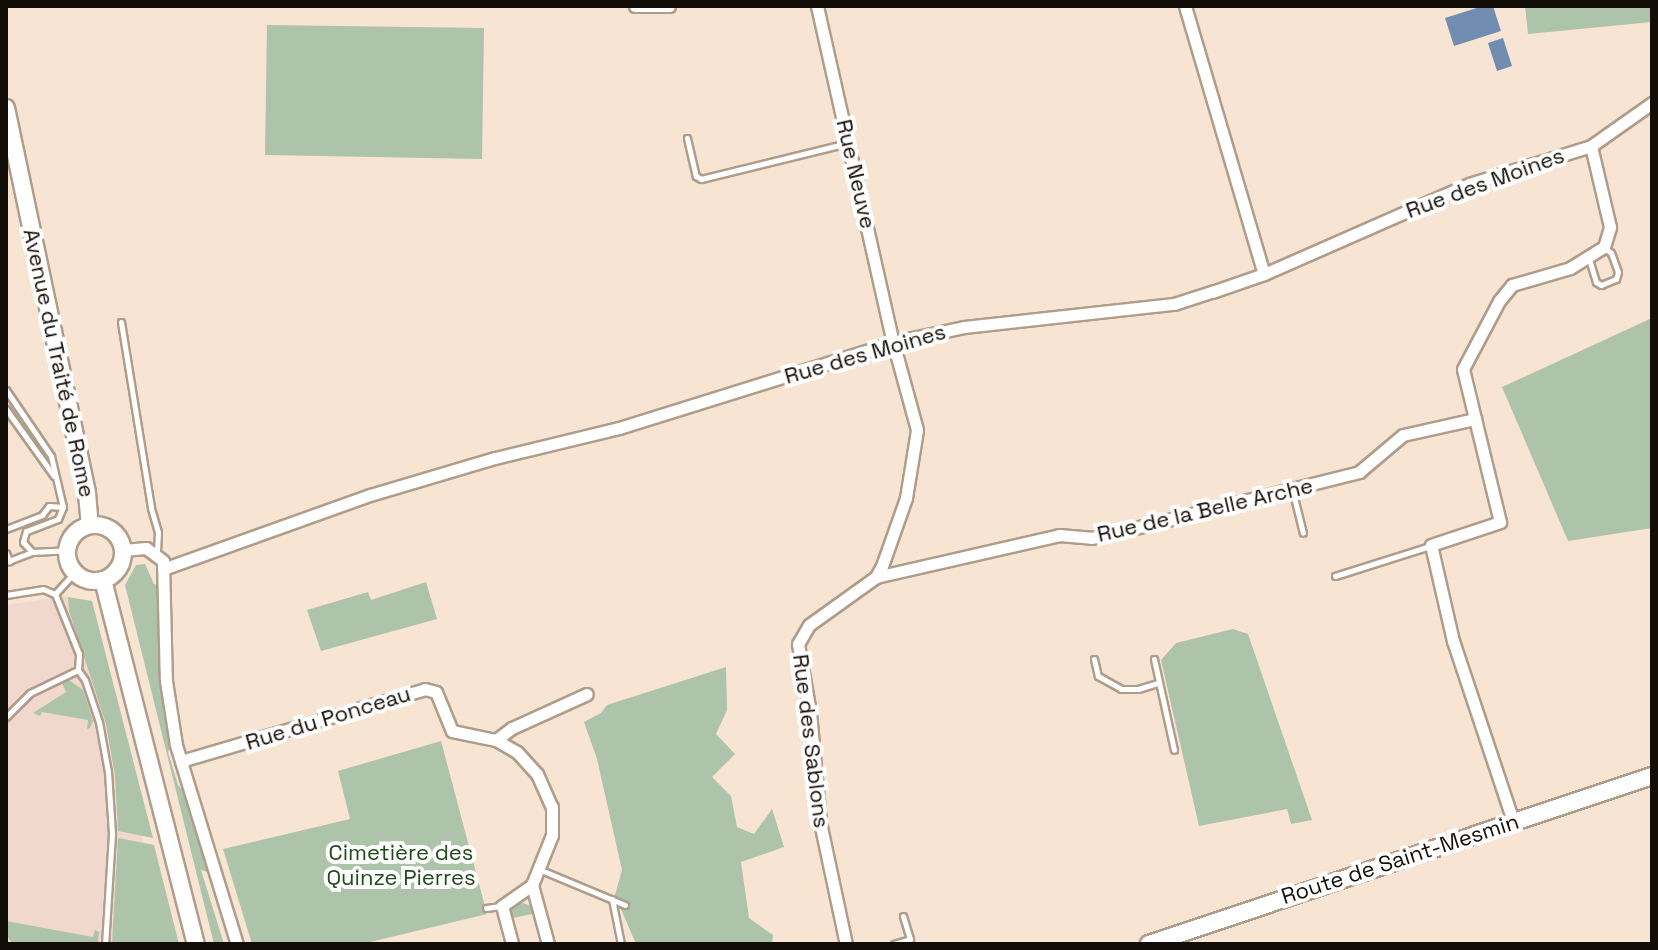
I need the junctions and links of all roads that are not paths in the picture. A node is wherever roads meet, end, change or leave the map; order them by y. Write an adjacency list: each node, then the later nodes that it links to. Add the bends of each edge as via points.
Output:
1 (635, 6): 2 (street)
2 (669, 6)
3 (817, 6): 8 (street, Rue Neuve)
4 (1185, 6): 12 (street)
5 (1652, 103): 9 (street, Rue des Moines)
6 (6, 108): 21 (main road, Avenue du Traité de Rome)
7 (687, 138): 8 (lane, via 701,179)
8 (849, 143): 14 (street, Rue Neuve)
9 (1591, 146): 10 (street, via 1610,227); 12 (street, Rue des Moines, via 1469,184)
10 (1604, 247): 11 (street); 11 (lane, via 1611,253 1616,279 1596,282)
11 (1589, 259): 17 (street, via 1527,278 1512,285 1499,301 1463,369)
12 (1264, 274): 14 (street, Rue des Moines, via 1174,304 964,327)
13 (121, 322): 29 (lane, via 158,532)
14 (893, 342): 32 (street, Rue des Moines, via 647,420 370,495); 34 (street, via 917,440 901,519)
15 (6, 390): 18 (lane, via 51,456)
16 (6, 409): 18 (lane)
17 (1475, 419): 19 (street, Rue de la Belle Arche, via 1403,435 1359,472); 24 (street, via 1500,522)
18 (55, 476): 20 (lane)
19 (1292, 489): 23 (lane); 34 (street, Rue de la Belle Arche, via 1107,535 1059,535)
20 (63, 507): 22 (lane, via 49,506 42,515); 27 (lane, via 58,519 26,531 23,542)
21 (90, 525): 25 (main road, via 74,534); 26 (main road, via 112,530)
22 (6, 529)
23 (1303, 533)
24 (1431, 545): 33 (lane); 48 (street, via 1453,641)
25 (67, 550): 27 (lane); 31 (main road)
26 (123, 550): 29 (street, via 146,548); 35 (main road, via 117,571)
27 (32, 552): 30 (lane)
28 (6, 553): 30 (lane)
29 (157, 554): 32 (street)
30 (8, 561)
31 (75, 572): 35 (main road); 36 (lane)
32 (163, 572): 46 (street, via 166,681)
33 (1335, 576)
34 (876, 577): 63 (street, Rue des Sablons, via 809,625 798,644 820,822)
35 (103, 580): 58 (main road)
36 (55, 594): 37 (lane, via 43,589); 40 (lane, via 79,654)
37 (6, 595)
38 (1094, 659): 41 (lane, via 1098,676 1121,689)
39 (1154, 659): 41 (lane)
40 (78, 670): 43 (lane, via 30,693); 57 (lane, via 99,722 109,784 112,834)
41 (1158, 683): 45 (lane)
42 (587, 694): 44 (street)
43 (6, 717)
44 (496, 740): 46 (street, Rue du Ponceau, via 452,731 439,695 425,689); 49 (street, Rue du Ponceau, via 528,761 552,807 552,835)
45 (1174, 750)
46 (181, 761): 59 (street)
47 (1652, 776): 48 (main road, Route de Saint-Mesmin)
48 (1513, 821): 56 (main road, Route de Saint-Mesmin)
49 (540, 869): 50 (street, Rue du Ponceau); 51 (lane)
50 (532, 885): 53 (street, Rue du Ponceau); 61 (street)
51 (612, 899): 52 (lane); 62 (lane)
52 (625, 905)
53 (502, 906): 54 (lane); 60 (street)
54 (486, 908)
55 (903, 916): 64 (lane, via 910,939)
56 (1175, 940): 65 (main road, Route de Saint-Mesmin)
57 (105, 944)
58 (196, 944)
59 (237, 944)
60 (512, 944)
61 (548, 944)
62 (621, 944)
63 (846, 944)
64 (894, 944)
65 (1149, 944)

